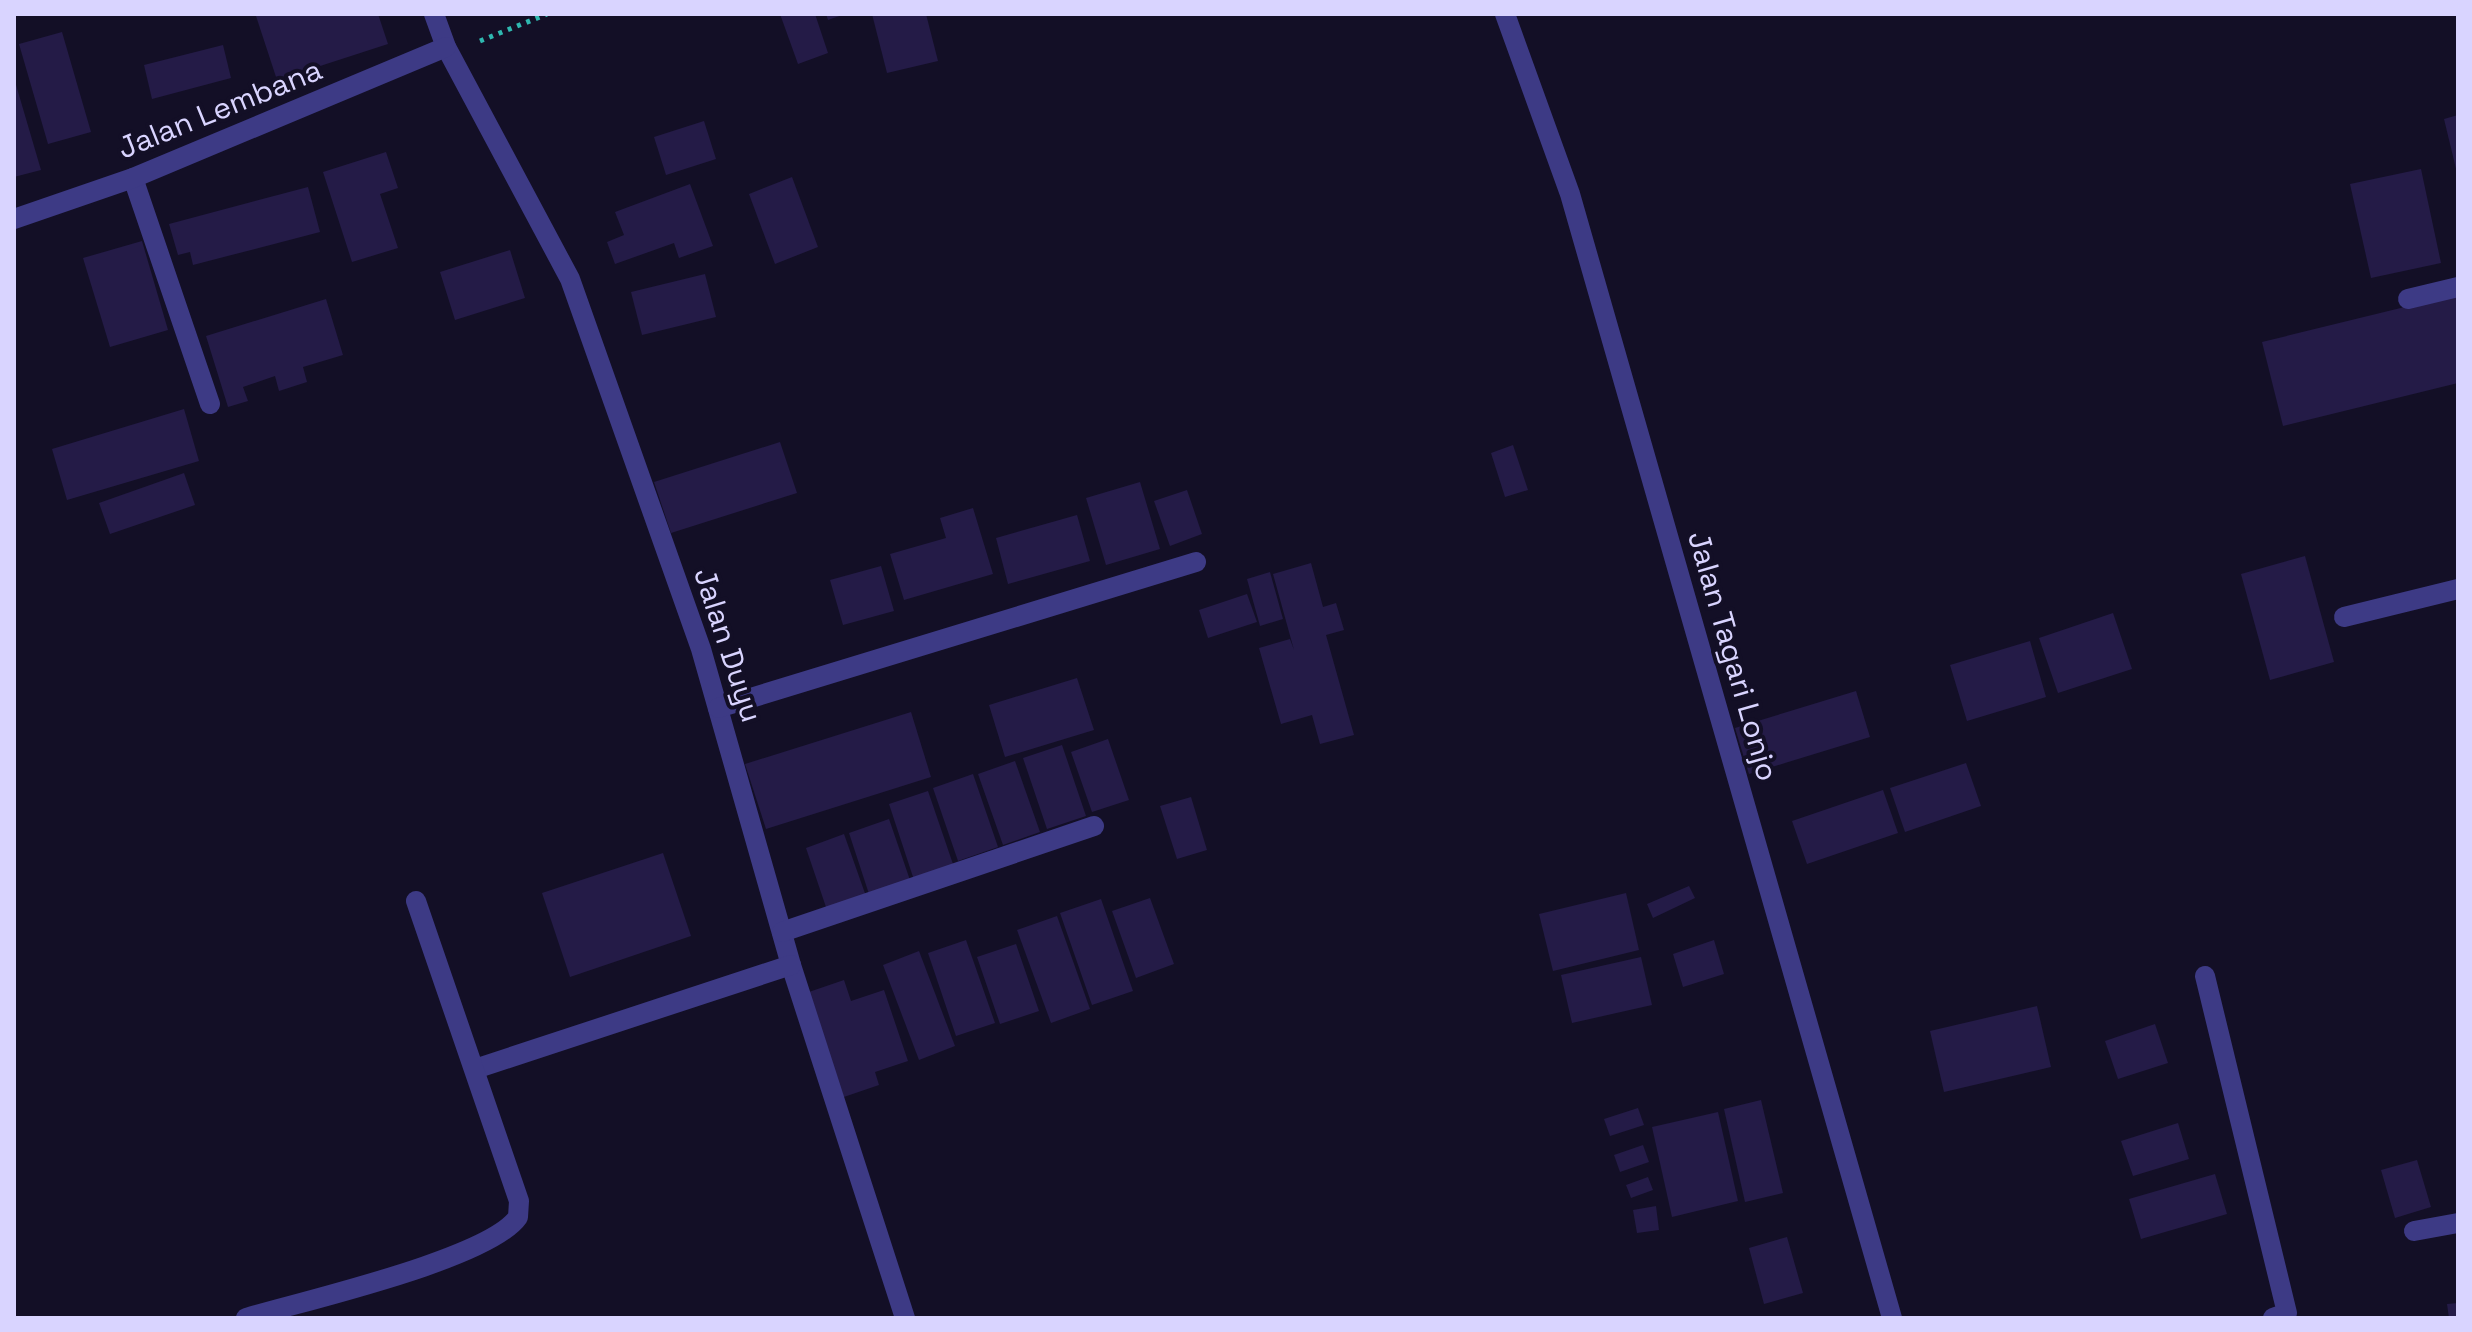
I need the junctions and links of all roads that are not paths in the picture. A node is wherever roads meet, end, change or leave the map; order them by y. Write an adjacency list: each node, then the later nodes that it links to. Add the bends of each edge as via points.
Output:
1 (434, 14): 3 (street, Jalan Duyu)
2 (1505, 14): 24 (street, Jalan Tagari Lonjo, via 1570,194)
3 (448, 52): 4 (street, Jalan Lembana); 12 (street, Jalan Duyu, via 570,279)
4 (133, 178): 5 (street, Jalan Lembana); 8 (street)
5 (14, 219)
6 (2458, 287): 7 (street)
7 (2408, 299)
8 (210, 404)
9 (1196, 562): 12 (street)
10 (2458, 589): 11 (street)
11 (2344, 617)
12 (718, 708): 15 (street, Jalan Duyu)
13 (1094, 826): 15 (street)
14 (416, 901): 18 (street)
15 (782, 932): 16 (street, Jalan Duyu)
16 (791, 965): 18 (street); 23 (street, Jalan Duyu)
17 (2205, 976): 21 (street)
18 (475, 1069): 22 (street, via 519,1201 513,1225 464,1253)
19 (2458, 1223): 20 (street)
20 (2414, 1231)
21 (2283, 1316)
22 (246, 1318)
23 (905, 1318)
24 (1892, 1318)

